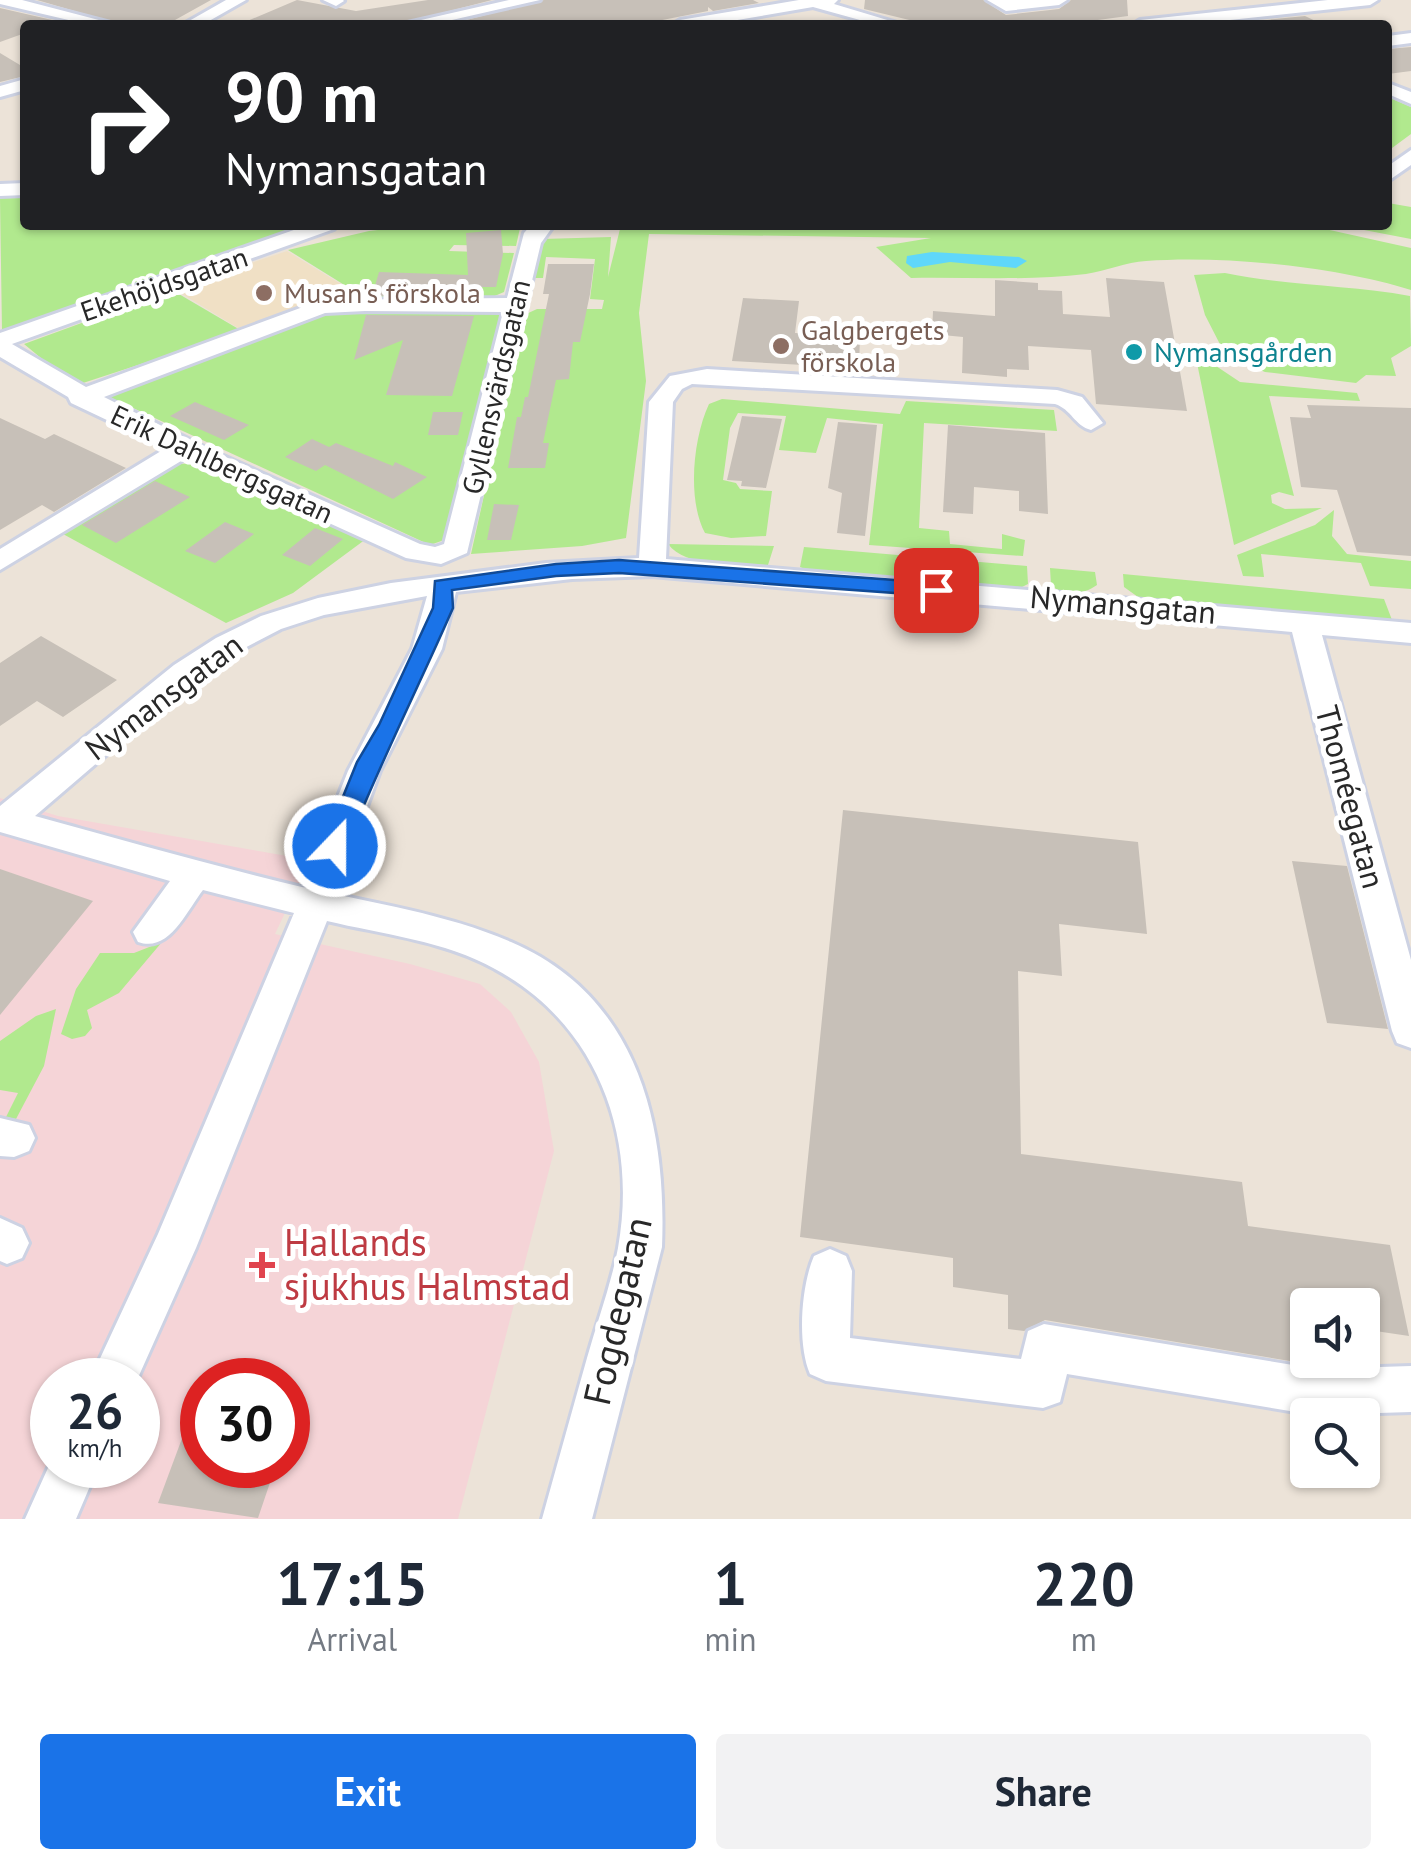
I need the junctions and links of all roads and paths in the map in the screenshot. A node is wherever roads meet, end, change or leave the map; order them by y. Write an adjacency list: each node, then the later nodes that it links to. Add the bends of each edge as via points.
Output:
1 (2, 0): 11 (street)
2 (238, 0): 14 (street)
3 (532, 0): 15 (street)
4 (830, 0): 9 (street)
5 (995, 0): 6 (street, via 1006,6)
6 (1058, 0)
7 (1187, 0): 12 (street)
8 (1370, 0): 10 (street)
9 (807, 2): 16 (street); 17 (street)
10 (1325, 2): 12 (street)
11 (41, 11): 13 (street); 20 (street)
12 (1222, 16): 18 (street); 19 (street)
13 (85, 20)
14 (200, 20)
15 (437, 20)
16 (708, 20)
17 (877, 20)
18 (1186, 20)
19 (1233, 20)
20 (14, 22)
21 (1411, 156): 22 (street)
22 (1392, 173)
23 (313, 230): 26 (street, Ekehöjdsgatan)
24 (538, 230): 25 (street, Gyllensvärdsgatan)
25 (514, 305): 27 (street, via 322,307); 30 (street, Gyllensvärdsgatan)
26 (0, 344): 27 (street, Erik Dahlbergsgatan)
27 (80, 398): 29 (street, Erik Dahlbergsgatan)
28 (1091, 423): 32 (street, via 1072,402 1057,397 685,378 661,402)
29 (184, 448): 30 (street, Erik Dahlbergsgatan, via 422,554); 31 (street)
30 (452, 552)
31 (0, 561)
32 (652, 567): 33 (street, Nymansgatan, via 556,570); 34 (street, Nymansgatan)
33 (442, 585): 36 (street, Nymansgatan, via 352,597 251,632 153,697); 37 (street, via 443,608)
34 (1304, 620): 35 (street, Nymansgatan); 41 (street, Thoméegatan)
35 (1411, 632)
36 (5, 820): 38 (street, Fogdegatan)
37 (335, 846)
38 (196, 873): 39 (street, Fogdegatan); 40 (street)
39 (316, 904): 43 (street); 47 (street, Fogdegatan, via 507,957 571,1004 597,1034 627,1094 644,1178 640,1247)
40 (151, 932)
41 (1411, 1031)
42 (830, 1271): 44 (street, via 826,1358 1043,1385 1044,1347 1318,1392)
43 (124, 1358)
44 (1411, 1389)
45 (64, 1488): 46 (street)
46 (50, 1519)
47 (566, 1519)

